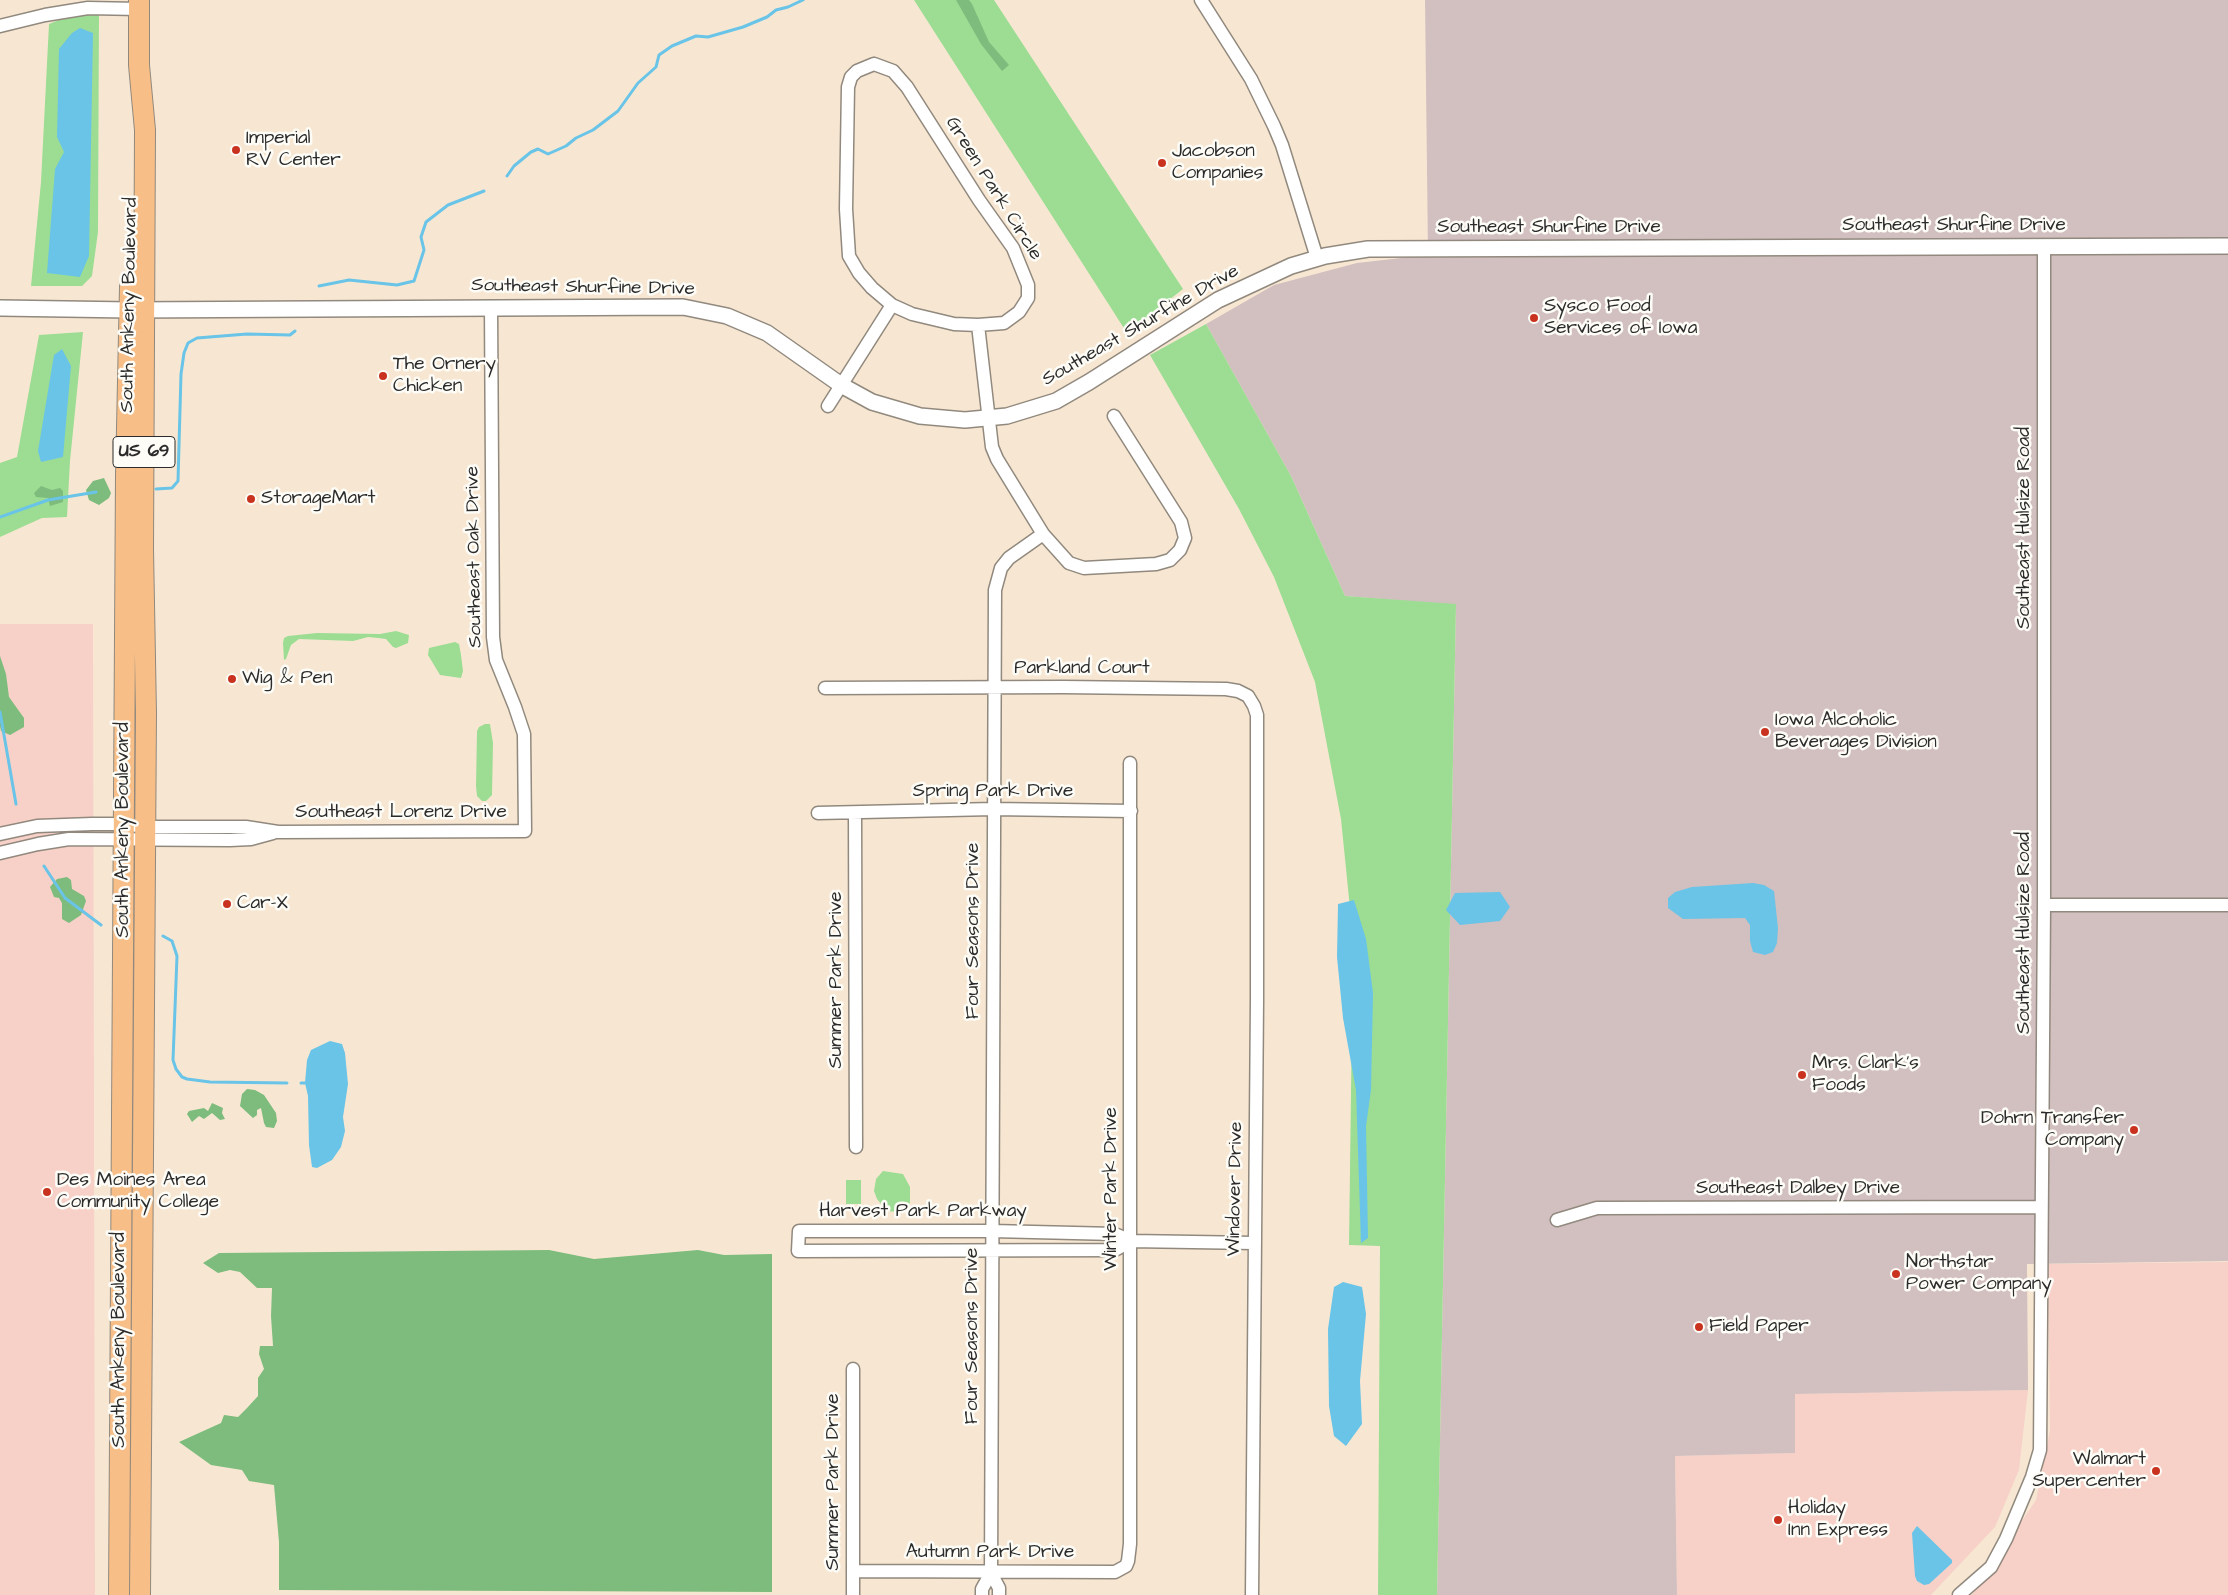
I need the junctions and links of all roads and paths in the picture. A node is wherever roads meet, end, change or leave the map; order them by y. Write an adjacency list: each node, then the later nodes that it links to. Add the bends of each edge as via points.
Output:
1 (1201, 0): 6 (street, via 1250,79 1274,126)
2 (139, 4): 3 (street, via 88,8); 10 (main road, South Ankeny Boulevard / US 69, via 139,65 145,130)
3 (0, 26)
4 (2044, 246): 5 (street, Southeast Shurfine Drive); 6 (street, Southeast Shurfine Drive, via 1368,249); 30 (street, Southeast Hulsize Road)
5 (2228, 246)
6 (1317, 258): 15 (street, Southeast Shurfine Drive, via 1291,266 1218,300 1062,398 1023,412)
7 (892, 304): 11 (street, via 935,321); 11 (street, Green Park Circle, via 865,280 849,256 846,209 848,87 857,70 874,64 893,71 908,87 1022,268 1028,285 1028,298 1019,312 1004,323); 12 (street)
8 (491, 307): 10 (street, Southeast Shurfine Drive); 12 (street, Southeast Shurfine Drive, via 661,306 705,310 767,333); 26 (street, Southeast Oak Drive, via 493,637 496,660 524,734)
9 (0, 308): 10 (street, Southeast Shurfine Drive)
10 (137, 310): 25 (main road, South Ankeny Boulevard / US 69); 27 (main road, South Ankeny Boulevard / US 69, via 146,713)
11 (978, 325): 15 (street)
12 (841, 385): 13 (street); 15 (street, Southeast Shurfine Drive, via 872,402 920,416 949,420)
13 (828, 406)
14 (1114, 416): 16 (street, via 1181,522 1185,538 1180,550 1170,560 1156,564 1084,568 1069,563)
15 (989, 419): 16 (street, via 992,447 997,459)
16 (1042, 534): 17 (street, Four Seasons Drive, via 1009,558 996,580)
17 (995, 687): 18 (street, Parkland Court); 20 (street, Parkland Court, via 1238,690 1248,696 1257,715); 21 (street, Four Seasons Drive)
18 (825, 688)
19 (1130, 763): 22 (street, Winter Park Drive)
20 (1257, 784): 37 (street, Windover Drive)
21 (993, 810): 22 (street, Spring Park Drive); 24 (street, Spring Park Drive); 35 (street, Four Seasons Drive)
22 (1131, 811): 36 (street, Winter Park Drive)
23 (818, 813): 24 (street, Spring Park Drive)
24 (855, 813): 32 (street, Summer Park Drive)
25 (124, 831): 27 (street, Southeast Lorenz Drive); 28 (street, via 60,824); 29 (street); 39 (main road, South Ankeny Boulevard / US 69)
26 (525, 831): 27 (street, Southeast Lorenz Drive, via 278,832 230,840)
27 (145, 833): 39 (main road, South Ankeny Boulevard / US 69)
28 (0, 834)
29 (0, 853)
30 (2044, 905): 31 (street); 33 (street, Southeast Hulsize Road)
31 (2228, 905)
32 (856, 1147)
33 (2041, 1207): 34 (street, Southeast Dalbey Drive, via 1597,1208); 50 (street, Southeast Hulsize Road, via 2040,1450 2032,1478 1991,1567)
34 (1557, 1220)
35 (992, 1231): 36 (street, Harvest Park Parkway, via 1115,1234); 38 (street, Four Seasons Drive); 38 (street, Harvest Park Parkway, via 799,1231 798,1251)
36 (1131, 1241): 37 (street, Harvest Park Parkway); 38 (street, Harvest Park Parkway, via 1115,1250); 41 (street, Winter Park Drive, via 1130,1544)
37 (1254, 1243): 49 (street, Windover Drive)
38 (992, 1250): 43 (street, Four Seasons Drive)
39 (131, 1276): 44 (main road, South Ankeny Boulevard / US 69); 45 (main road, South Ankeny Boulevard / US 69)
40 (853, 1369): 42 (street, Summer Park Drive)
41 (1126, 1566): 43 (street, Autumn Park Drive, via 1115,1572)
42 (853, 1572): 43 (street, Autumn Park Drive); 46 (street, Summer Park Drive)
43 (991, 1573): 47 (street, Four Seasons Drive); 48 (street, Four Seasons Drive)
44 (119, 1595)
45 (140, 1595)
46 (853, 1595)
47 (982, 1595)
48 (998, 1595)
49 (1252, 1595)
50 (1959, 1595)

